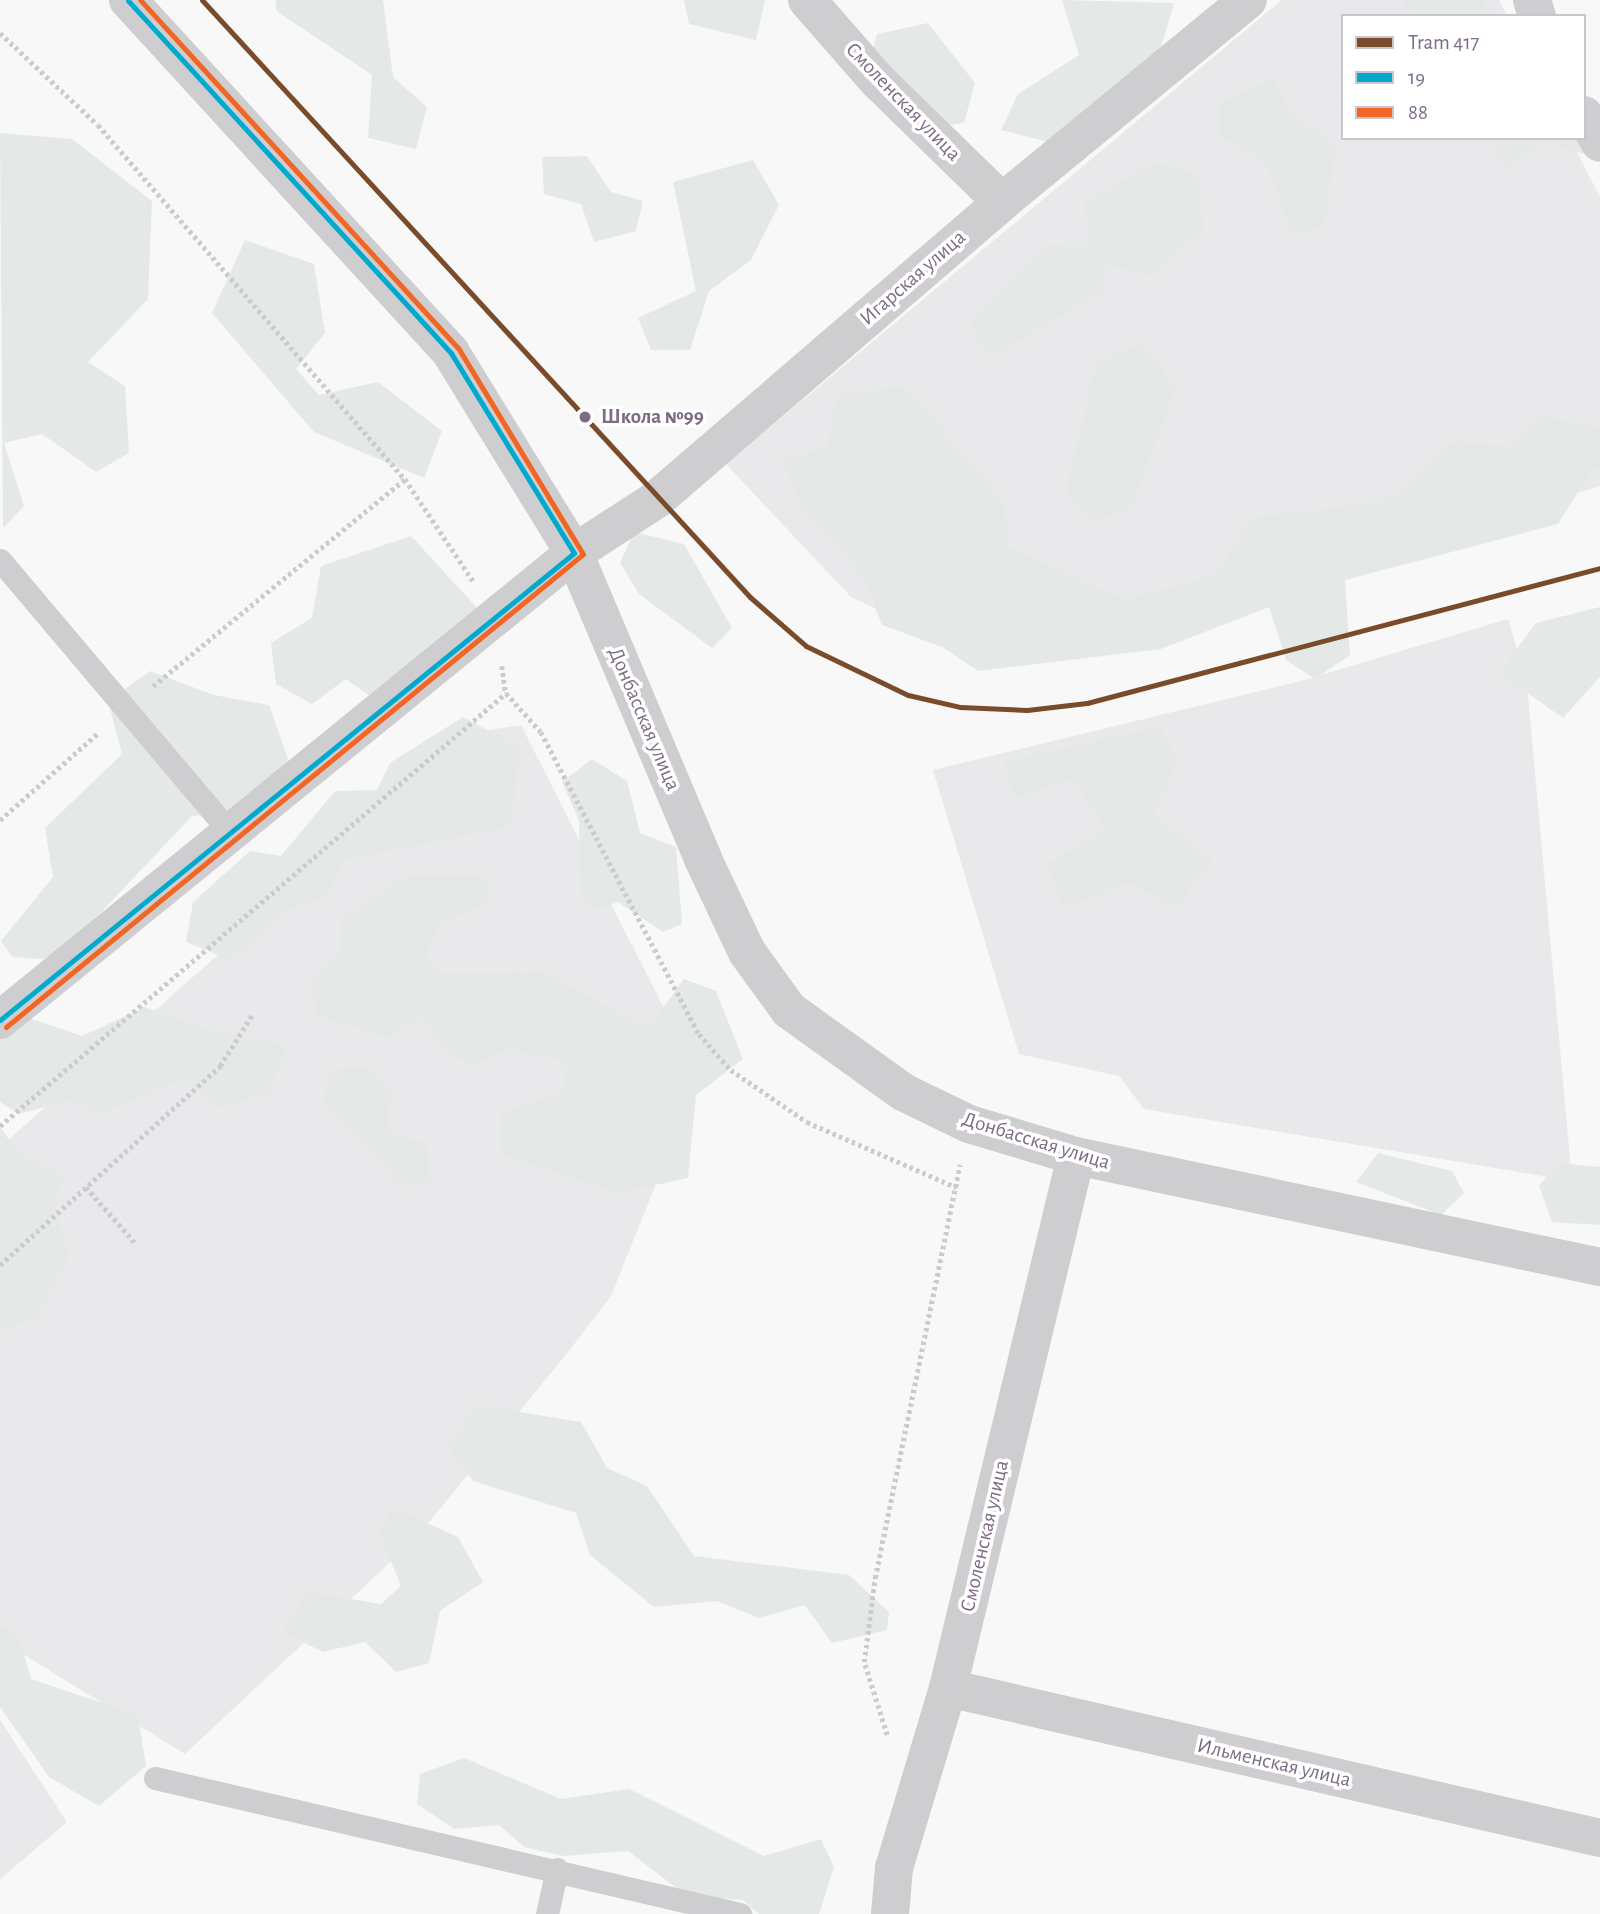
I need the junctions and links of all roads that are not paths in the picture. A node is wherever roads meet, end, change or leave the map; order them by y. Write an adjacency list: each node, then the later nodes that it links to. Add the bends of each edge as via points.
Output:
1 (128, 0): 7 (street, Донбасская улица, via 451,353)
2 (807, 0): 6 (street, Смоленская улица, via 878,81)
3 (1248, 0): 6 (street, Игарская улица)
4 (1586, 119): 5 (street)
5 (1600, 144)
6 (1002, 201): 7 (street, Игарская улица, via 657,499)
7 (575, 553): 9 (street, Игарская улица); 11 (street, Донбасская улица, via 747,952 789,1010 843,1053 969,1124)
8 (4, 575): 9 (lane)
9 (231, 833): 10 (street, Игарская улица)
10 (0, 1020)
11 (1076, 1156): 12 (street, Донбасская улица); 13 (street, Смоленская улица)
12 (1600, 1267)
13 (948, 1688): 15 (street, Ильменская улица); 19 (street, Смоленская улица, via 894,1868)
14 (155, 1778): 16 (lane)
15 (1600, 1838)
16 (557, 1869): 17 (lane); 18 (lane)
17 (547, 1914)
18 (740, 1914)
19 (890, 1914)

